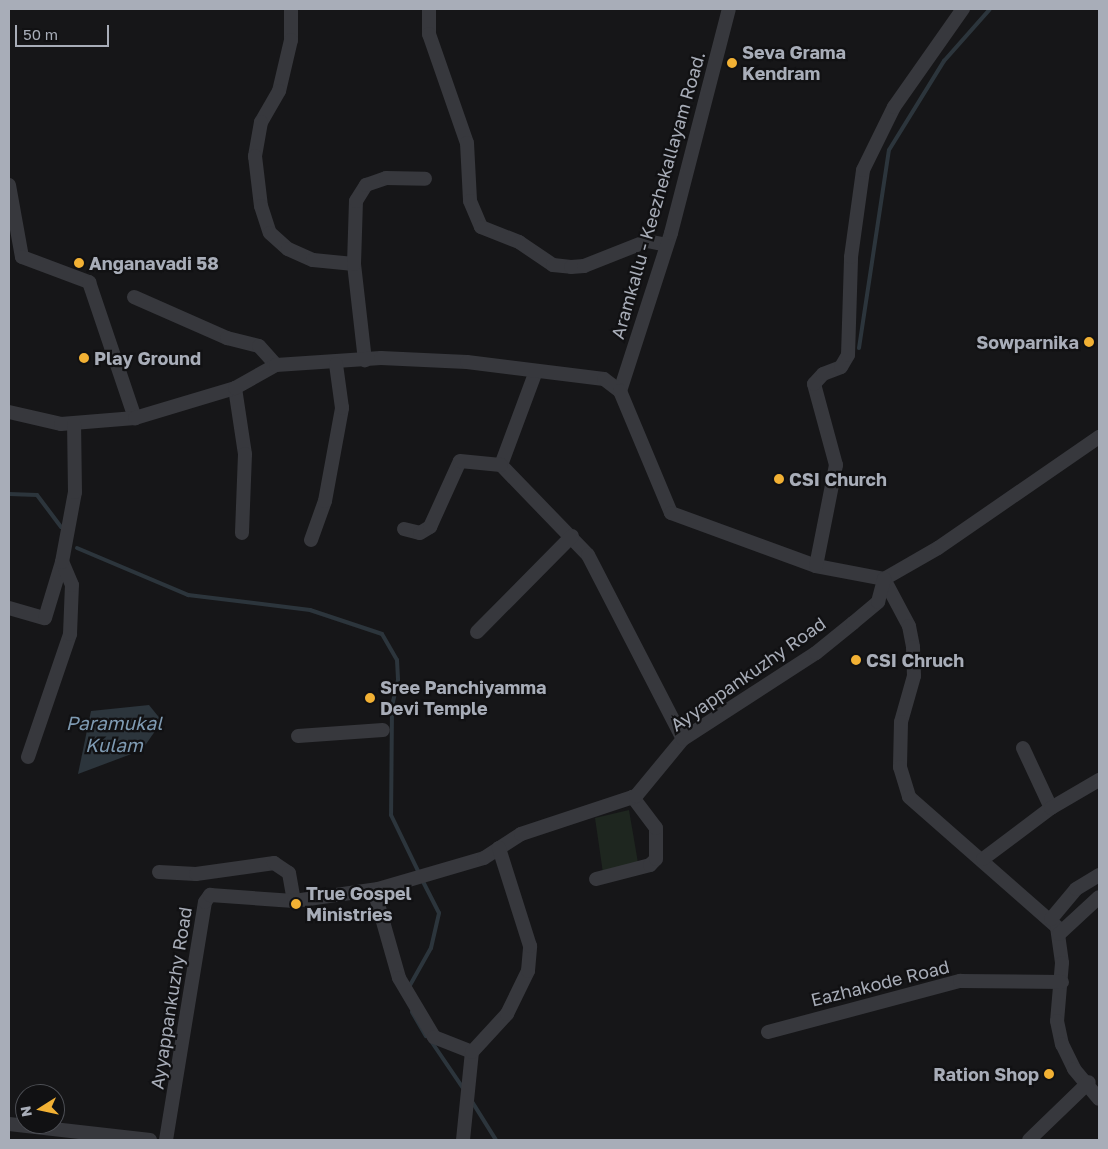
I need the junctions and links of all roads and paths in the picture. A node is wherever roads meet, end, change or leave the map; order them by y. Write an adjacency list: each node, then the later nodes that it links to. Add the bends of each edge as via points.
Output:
1 (291, 9): 9 (street, via 291,40 279,91 261,122 255,156 261,206 270,233 288,249 313,260)
2 (429, 9): 8 (street, via 429,34 467,143 470,201 482,227 519,242 553,265 571,267 584,266 647,241)
3 (730, 9): 8 (street, Aramkallu - Keezhekallayam Road.)
4 (963, 9): 27 (street, via 894,107 863,170 851,257 848,355 841,368 823,374 814,384 836,465)
5 (425, 179): 9 (street, via 386,178 366,185 356,201)
6 (9, 185): 7 (street)
7 (10, 206): 18 (street, via 22,257 89,282)
8 (667, 245): 16 (street, Aramkallu - Keezhekallayam Road.)
9 (354, 264): 11 (street)
10 (134, 297): 13 (street, via 227,338 259,346)
11 (365, 360): 12 (street); 14 (street, via 467,362)
12 (336, 364): 13 (street); 25 (street, via 342,408 325,501)
13 (276, 365): 15 (street)
14 (536, 371): 16 (street, via 604,379); 21 (street)
15 (236, 388): 18 (street); 23 (street, via 245,454)
16 (620, 391): 27 (street, via 671,512)
17 (9, 412): 19 (street)
18 (135, 418): 19 (street)
19 (74, 424): 26 (street, via 75,492)
20 (1099, 438): 28 (street, via 938,548)
21 (501, 465): 22 (street, via 460,461 430,527 420,533); 24 (street)
22 (404, 529)
23 (242, 533)
24 (572, 536): 30 (street); 33 (street, via 611,596)
25 (311, 540)
26 (62, 562): 29 (street, via 45,618); 35 (street, via 72,585 70,634)
27 (816, 566): 28 (street)
28 (884, 579): 33 (street, Ayyappankuzhy Road, via 878,602 847,628); 40 (street, via 909,626 913,647 914,676 901,722 900,767 909,797)
29 (9, 608)
30 (477, 632)
31 (383, 730): 32 (street)
32 (298, 736)
33 (683, 738): 37 (street, Ayyappankuzhy Road, via 642,793)
34 (1023, 748): 38 (street)
35 (28, 757)
36 (1099, 780): 38 (street)
37 (634, 797): 39 (street, Ayyappankuzhy Road, via 521,834); 43 (street, via 656,828 656,859 650,865)
38 (1051, 808): 40 (street)
39 (499, 848): 44 (street, Ayyappankuzhy Road, via 484,858); 51 (street, via 530,946 528,971 507,1014)
40 (983, 859): 47 (street)
41 (159, 872): 46 (street, via 196,874 274,864 289,873)
42 (1099, 875): 47 (street, via 1076,889)
43 (596, 879)
44 (374, 890): 46 (street, Ayyappankuzhy Road); 51 (street, via 400,978 434,1037)
45 (1099, 897): 48 (street)
46 (294, 902): 56 (street, Ayyappankuzhy Road, via 223,893 210,895 205,902)
47 (1051, 919): 48 (street)
48 (1059, 934): 49 (street)
49 (1062, 982): 50 (street, Eazhakode Road, via 960,981); 52 (street, via 1057,1021 1062,1044 1074,1069)
50 (768, 1032)
51 (472, 1052): 57 (street)
52 (1089, 1082): 53 (street); 58 (street)
53 (1099, 1099)
54 (9, 1124): 55 (street)
55 (150, 1140)
56 (166, 1140)
57 (462, 1140)
58 (1029, 1140)

